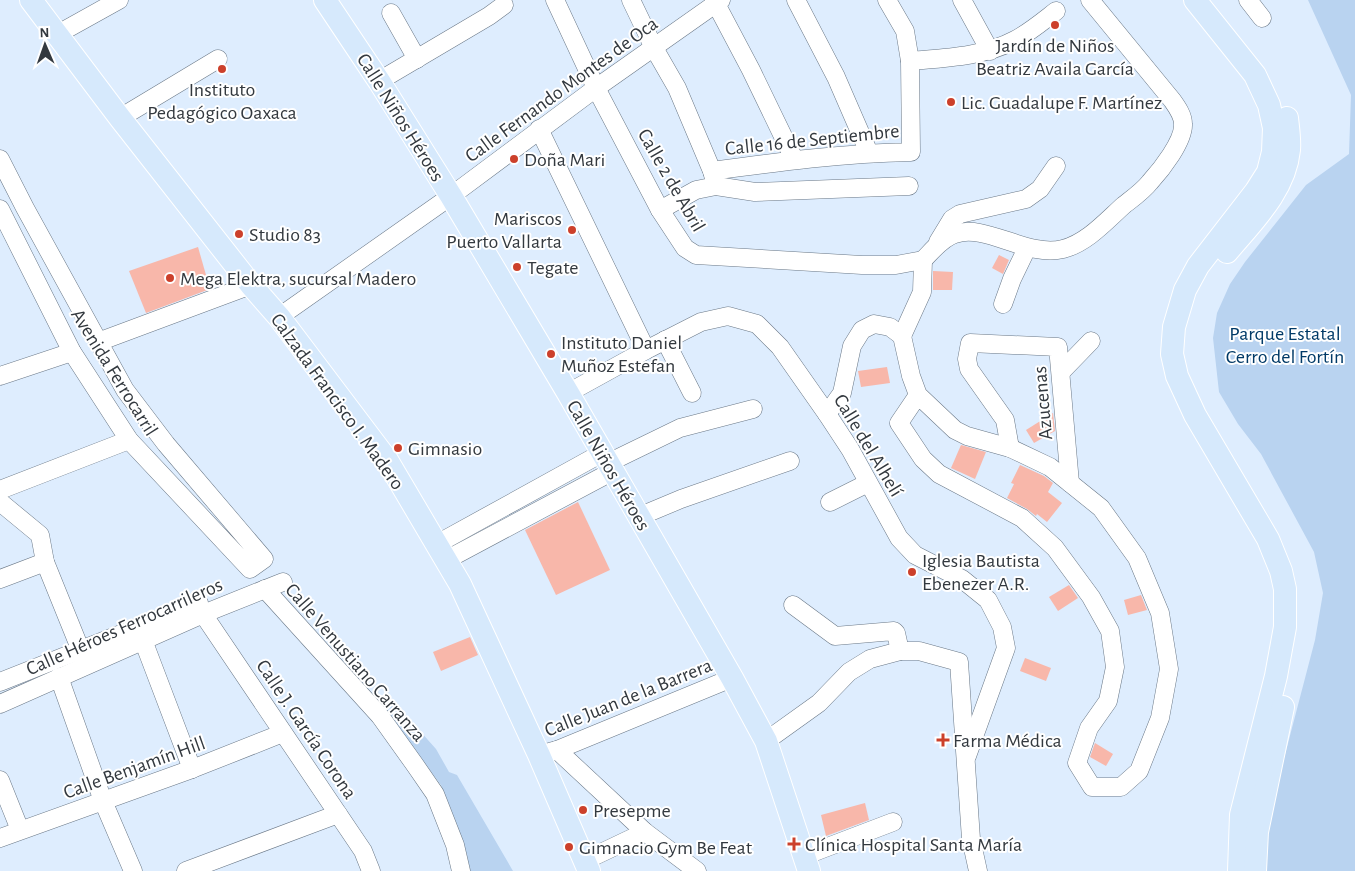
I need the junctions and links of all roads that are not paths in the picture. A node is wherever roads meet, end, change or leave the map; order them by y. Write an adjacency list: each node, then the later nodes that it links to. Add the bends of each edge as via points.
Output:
1 (31, 0): 18 (main road, Calzada Francisco I. Madero)
2 (119, 0): 18 (street)
3 (325, 0): 24 (main road, Calle Niños Héroes)
4 (555, 0): 25 (street, Calle 2 de Abril)
5 (631, 0): 19 (street)
6 (796, 0): 28 (street, via 836,77)
7 (887, 0): 23 (street, Calle 16 de Septiembre, via 905,31)
8 (962, 0): 20 (street)
9 (1090, 0): 38 (street, via 1180,112 1181,135 1149,184 1086,238 1056,250)
10 (1195, 0): 101 (main road, via 1254,75 1269,105 1274,128 1268,172 1198,266 1185,290 1174,327 1172,354 1177,376 1195,415 1268,539 1285,590 1285,627 1276,676 1241,815)
11 (1212, 0): 102 (main road, via 1255,54 1278,90 1287,116 1289,150 1267,206 1211,271 1197,298 1187,344 1190,371 1200,397 1275,523 1293,560 1299,585 1299,627 1257,832)
12 (1248, 0): 17 (street)
13 (717, 1): 19 (street, Calle Fernando Montes de Oca); 30 (street)
14 (504, 5): 21 (street)
15 (1056, 11): 20 (street, via 1014,41)
16 (391, 13): 21 (street)
17 (1262, 18)
18 (56, 35): 26 (main road, Calzada Francisco I. Madero)
19 (654, 48): 25 (street, Calle Fernando Montes de Oca); 32 (street, via 677,88)
20 (990, 51): 23 (street)
21 (417, 58): 24 (street)
22 (218, 59): 26 (street)
23 (910, 61): 28 (street, Calle 16 de Septiembre, via 911,152)
24 (379, 81): 34 (main road, Calle Niños Héroes)
25 (596, 88): 27 (street, Calle Fernando Montes de Oca); 36 (street, Calle 2 de Abril)
26 (120, 118): 40 (main road, Calzada Francisco I. Madero)
27 (539, 129): 34 (street, Calle Fernando Montes de Oca); 47 (street)
28 (869, 152): 30 (street, Calle 16 de Septiembre)
29 (0, 159): 46 (street)
30 (794, 160): 32 (street, Calle 16 de Septiembre)
31 (1056, 166): 37 (street, via 1040,189 1026,199 960,214 952,219)
32 (714, 178): 33 (street, via 755,192); 36 (street, Calle 16 de Septiembre)
33 (909, 186)
34 (451, 196): 42 (street, Calle Fernando Montes de Oca); 51 (main road, Calle Niños Héroes)
35 (0, 209): 48 (street, Avenida Ferrocarril)
36 (660, 210): 39 (street, Calle 2 de Abril, via 685,248 696,255 862,265 896,265)
37 (936, 246): 38 (street, via 954,234 965,232 988,235); 39 (street)
38 (1027, 248): 41 (street)
39 (923, 260): 43 (street, via 921,297)
40 (251, 285): 42 (main road, Calzada Francisco I. Madero); 46 (street)
41 (1003, 304)
42 (279, 317): 66 (main road, Calzada Francisco I. Madero, via 387,460)
43 (902, 336): 53 (street); 55 (street, via 890,327 874,324 862,330 852,346 842,393)
44 (665, 340): 47 (street, Calle del Alhelí); 52 (street); 55 (street, Calle del Alhelí, via 701,322 728,316 758,324 780,347)
45 (1091, 341): 49 (street)
46 (98, 342): 56 (street, Avenida Ferrocarril, via 125,390 166,444 264,559 250,569)
47 (646, 350): 51 (street, Calle del Alhelí)
48 (72, 352): 50 (street); 56 (street, Avenida Ferrocarril)
49 (1061, 372): 57 (street, Azucenas, via 1058,347 970,343 969,368 1005,420); 61 (street, Azucenas)
50 (0, 376)
51 (568, 393): 59 (main road, Calle Niños Héroes)
52 (692, 393)
53 (918, 395): 57 (street, via 955,430); 61 (street, via 899,423 924,458 939,474 1022,518 1055,548 1091,597 1110,631 1115,667 1108,701 1089,728 1077,763 1092,787 1121,787 1139,771 1160,718 1169,669 1160,613 1137,558 1101,508)
54 (753, 409): 59 (street, via 680,428)
55 (827, 414): 60 (street, Calle del Alhelí)
56 (129, 440): 62 (street)
57 (1010, 448): 61 (street, via 1050,467)
58 (790, 461): 65 (street)
59 (607, 462): 65 (main road, Calle Niños Héroes); 66 (street)
60 (868, 483): 64 (street); 84 (street, Calle del Alhelí, via 899,538 915,555 962,579 988,600 1002,627 1006,648)
61 (1070, 484)
62 (0, 490)
63 (0, 502): 67 (street, via 40,535)
64 (830, 502)
65 (638, 517): 78 (main road, Calle Niños Héroes)
66 (441, 552): 83 (main road, Calzada Francisco I. Madero)
67 (45, 562): 68 (street); 75 (street)
68 (0, 579)
69 (283, 582): 70 (street, Calle Héroes Ferrocarrileros)
70 (265, 589): 73 (street, Calle Héroes Ferrocarrileros); 98 (street, Calle Venustiano Carranza, via 380,716 415,765 435,794)
71 (221, 594): 75 (street)
72 (793, 605): 76 (street, via 835,636 894,631)
73 (203, 614): 74 (street, Calle Héroes Ferrocarrileros); 81 (street, Calle J. García Corona)
74 (143, 640): 77 (street, Calle Héroes Ferrocarrileros); 85 (street)
75 (81, 651): 79 (street)
76 (900, 651): 82 (street, via 870,659 849,672 819,703); 84 (street, via 960,662)
77 (59, 677): 80 (street, Calle Héroes Ferrocarrileros); 87 (street)
78 (732, 678): 82 (main road, Calle Niños Héroes); 83 (street, Calle Juan de la Barrera)
79 (0, 682)
80 (0, 704)
81 (283, 733): 85 (street, Calle Benjamín Hill); 88 (street, Calle J. García Corona)
82 (766, 741): 93 (main road, Calle Niños Héroes)
83 (548, 752): 91 (street); 94 (main road, Calzada Francisco I. Madero)
84 (967, 756): 100 (street, via 971,839)
85 (192, 769): 87 (street, Calle Benjamín Hill)
86 (0, 780): 90 (street)
87 (103, 801): 90 (street, Calle Benjamín Hill); 95 (street)
88 (338, 814): 96 (street); 97 (street, Calle J. García Corona, via 363,851)
89 (893, 822): 93 (street)
90 (20, 830): 92 (street, Calle Benjamín Hill)
91 (645, 832): 94 (street); 99 (street)
92 (0, 838)
93 (807, 863)
94 (587, 866)
95 (133, 871)
96 (186, 871)
97 (371, 871)
98 (462, 871)
99 (697, 871)
100 (978, 871)
101 (1239, 871)
102 (1255, 871)

